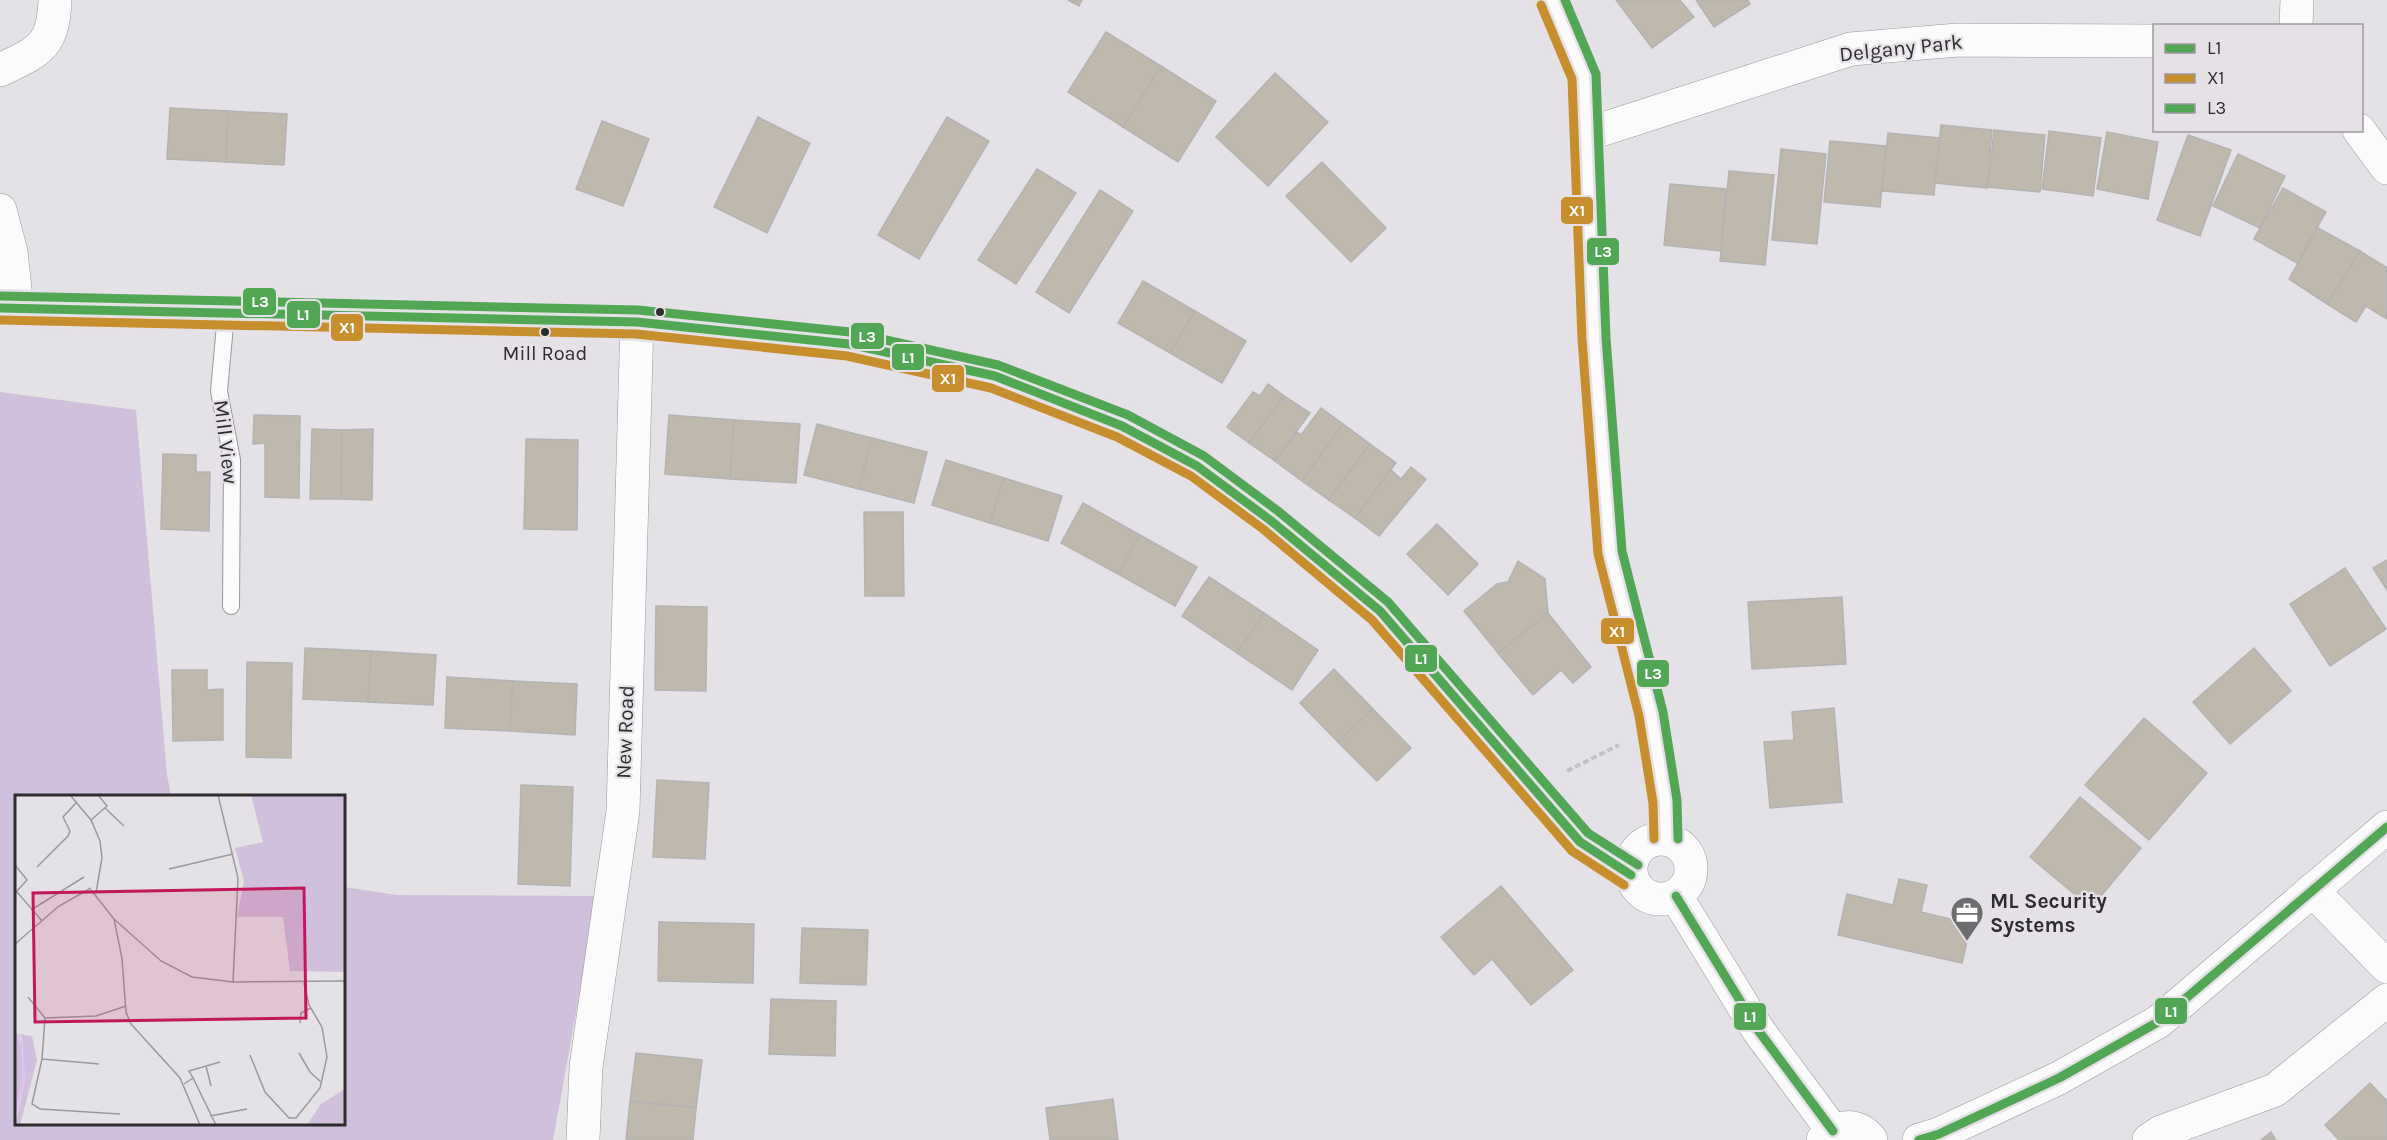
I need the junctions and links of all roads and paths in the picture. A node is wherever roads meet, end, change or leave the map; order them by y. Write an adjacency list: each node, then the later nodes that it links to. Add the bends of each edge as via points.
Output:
1 (55, 0): 6 (main road, via 54,19 44,46)
2 (1552, 0): 8 (main road, via 1584,75)
3 (2297, 0): 4 (main road)
4 (2296, 24)
5 (2153, 41): 8 (main road, Delgany Park, via 1958,40 1851,49)
6 (0, 70)
7 (2360, 132): 9 (main road)
8 (1588, 134): 15 (main road, via 1594,339 1610,553)
9 (2387, 168)
10 (0, 210): 11 (main road, via 11,252)
11 (9, 307): 12 (main road)
12 (226, 314): 13 (main road); 14 (lane, Mill View, via 219,391 232,460)
13 (637, 322): 16 (main road, via 849,344 995,376 1122,426 1197,466 1270,520 1380,611); 25 (main road, New Road, via 623,811 586,1068)
14 (231, 606)
15 (1654, 729): 16 (path); 18 (main road, via 1665,802)
16 (1533, 787): 19 (main road, via 1580,842)
17 (2387, 826): 20 (main road)
18 (1666, 839): 19 (main road, via 1656,839 1639,848 1631,865); 21 (main road, via 1683,847 1692,864 1689,882)
19 (1632, 875): 21 (main road, via 1648,897 1667,900)
20 (2312, 890): 22 (main road); 27 (main road, via 2158,1023 2059,1078)
21 (1676, 896): 24 (main road)
22 (2387, 968)
23 (2387, 1000): 28 (main road, via 2275,1090 2161,1132)
24 (1828, 1135): 26 (main road, via 1851,1128)
25 (583, 1140)
26 (1872, 1140)
27 (1919, 1140)
28 (2149, 1140)

